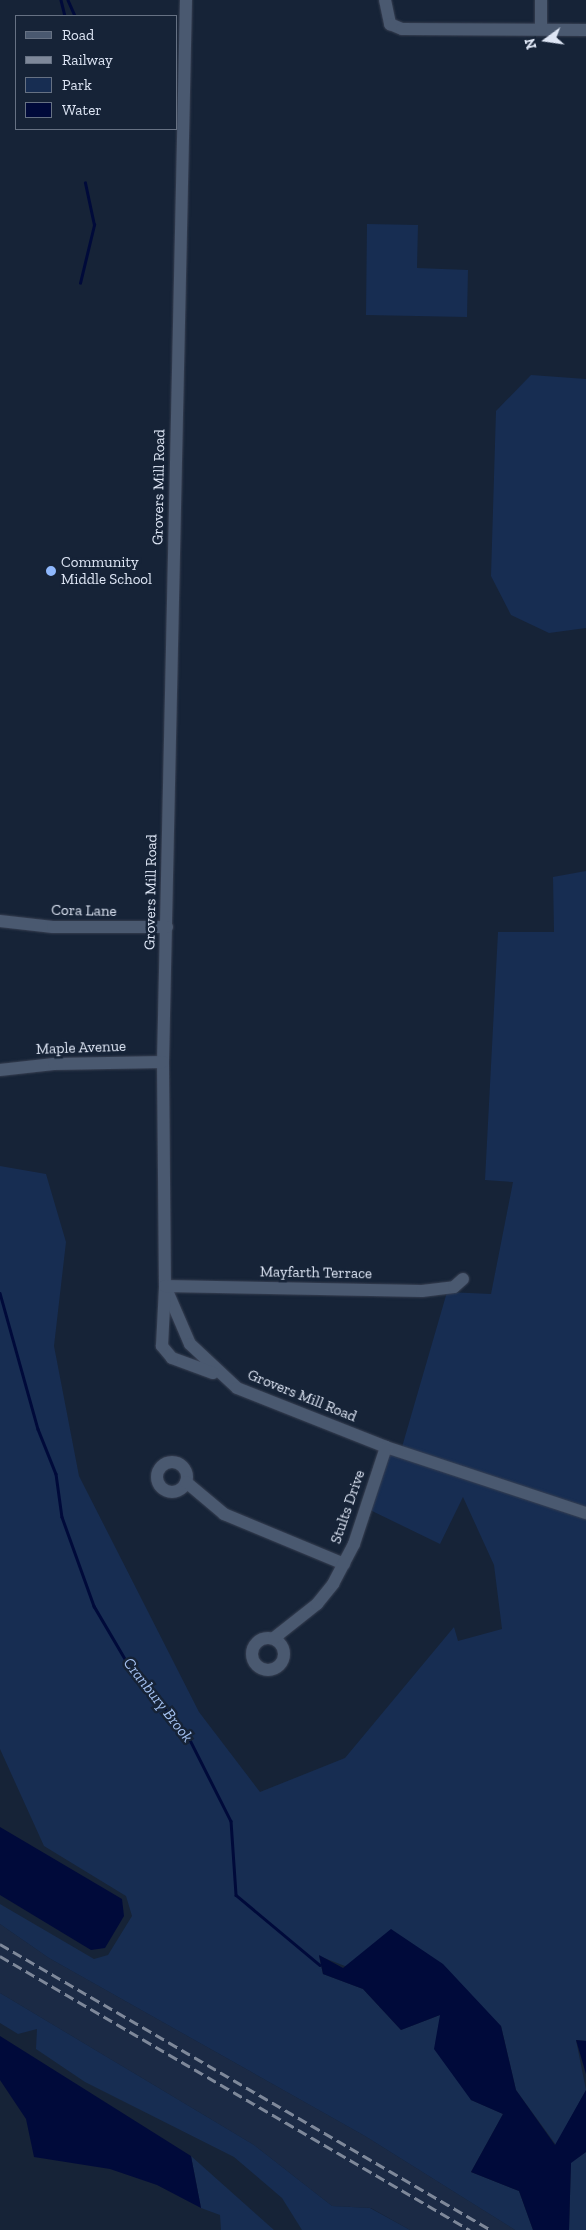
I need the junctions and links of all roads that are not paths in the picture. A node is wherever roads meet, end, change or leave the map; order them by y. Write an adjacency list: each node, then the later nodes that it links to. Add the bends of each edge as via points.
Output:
1 (186, 0): 7 (street, Grovers Mill Road)
2 (385, 0): 4 (street, via 390,24 402,29)
3 (541, 0): 4 (street)
4 (541, 29): 5 (street)
5 (586, 30)
6 (0, 921): 7 (street, Cora Lane, via 53,927)
7 (167, 927): 8 (street, Grovers Mill Road)
8 (164, 1062): 9 (street, Maple Avenue, via 54,1064); 11 (street, Grovers Mill Road)
9 (0, 1070)
10 (463, 1279): 11 (street, Mayfarth Terrace, via 454,1287 422,1291)
11 (165, 1286): 12 (street, Grovers Mill Road, via 186,1337); 12 (street, via 161,1316 166,1353)
12 (218, 1374): 13 (street, Grovers Mill Road, via 254,1396)
13 (386, 1447): 15 (street, Grovers Mill Road); 16 (street, Stults Drive)
14 (186, 1482): 16 (street, via 224,1514)
15 (586, 1513)
16 (344, 1564): 17 (street, Stults Drive, via 317,1604)
17 (274, 1638)

